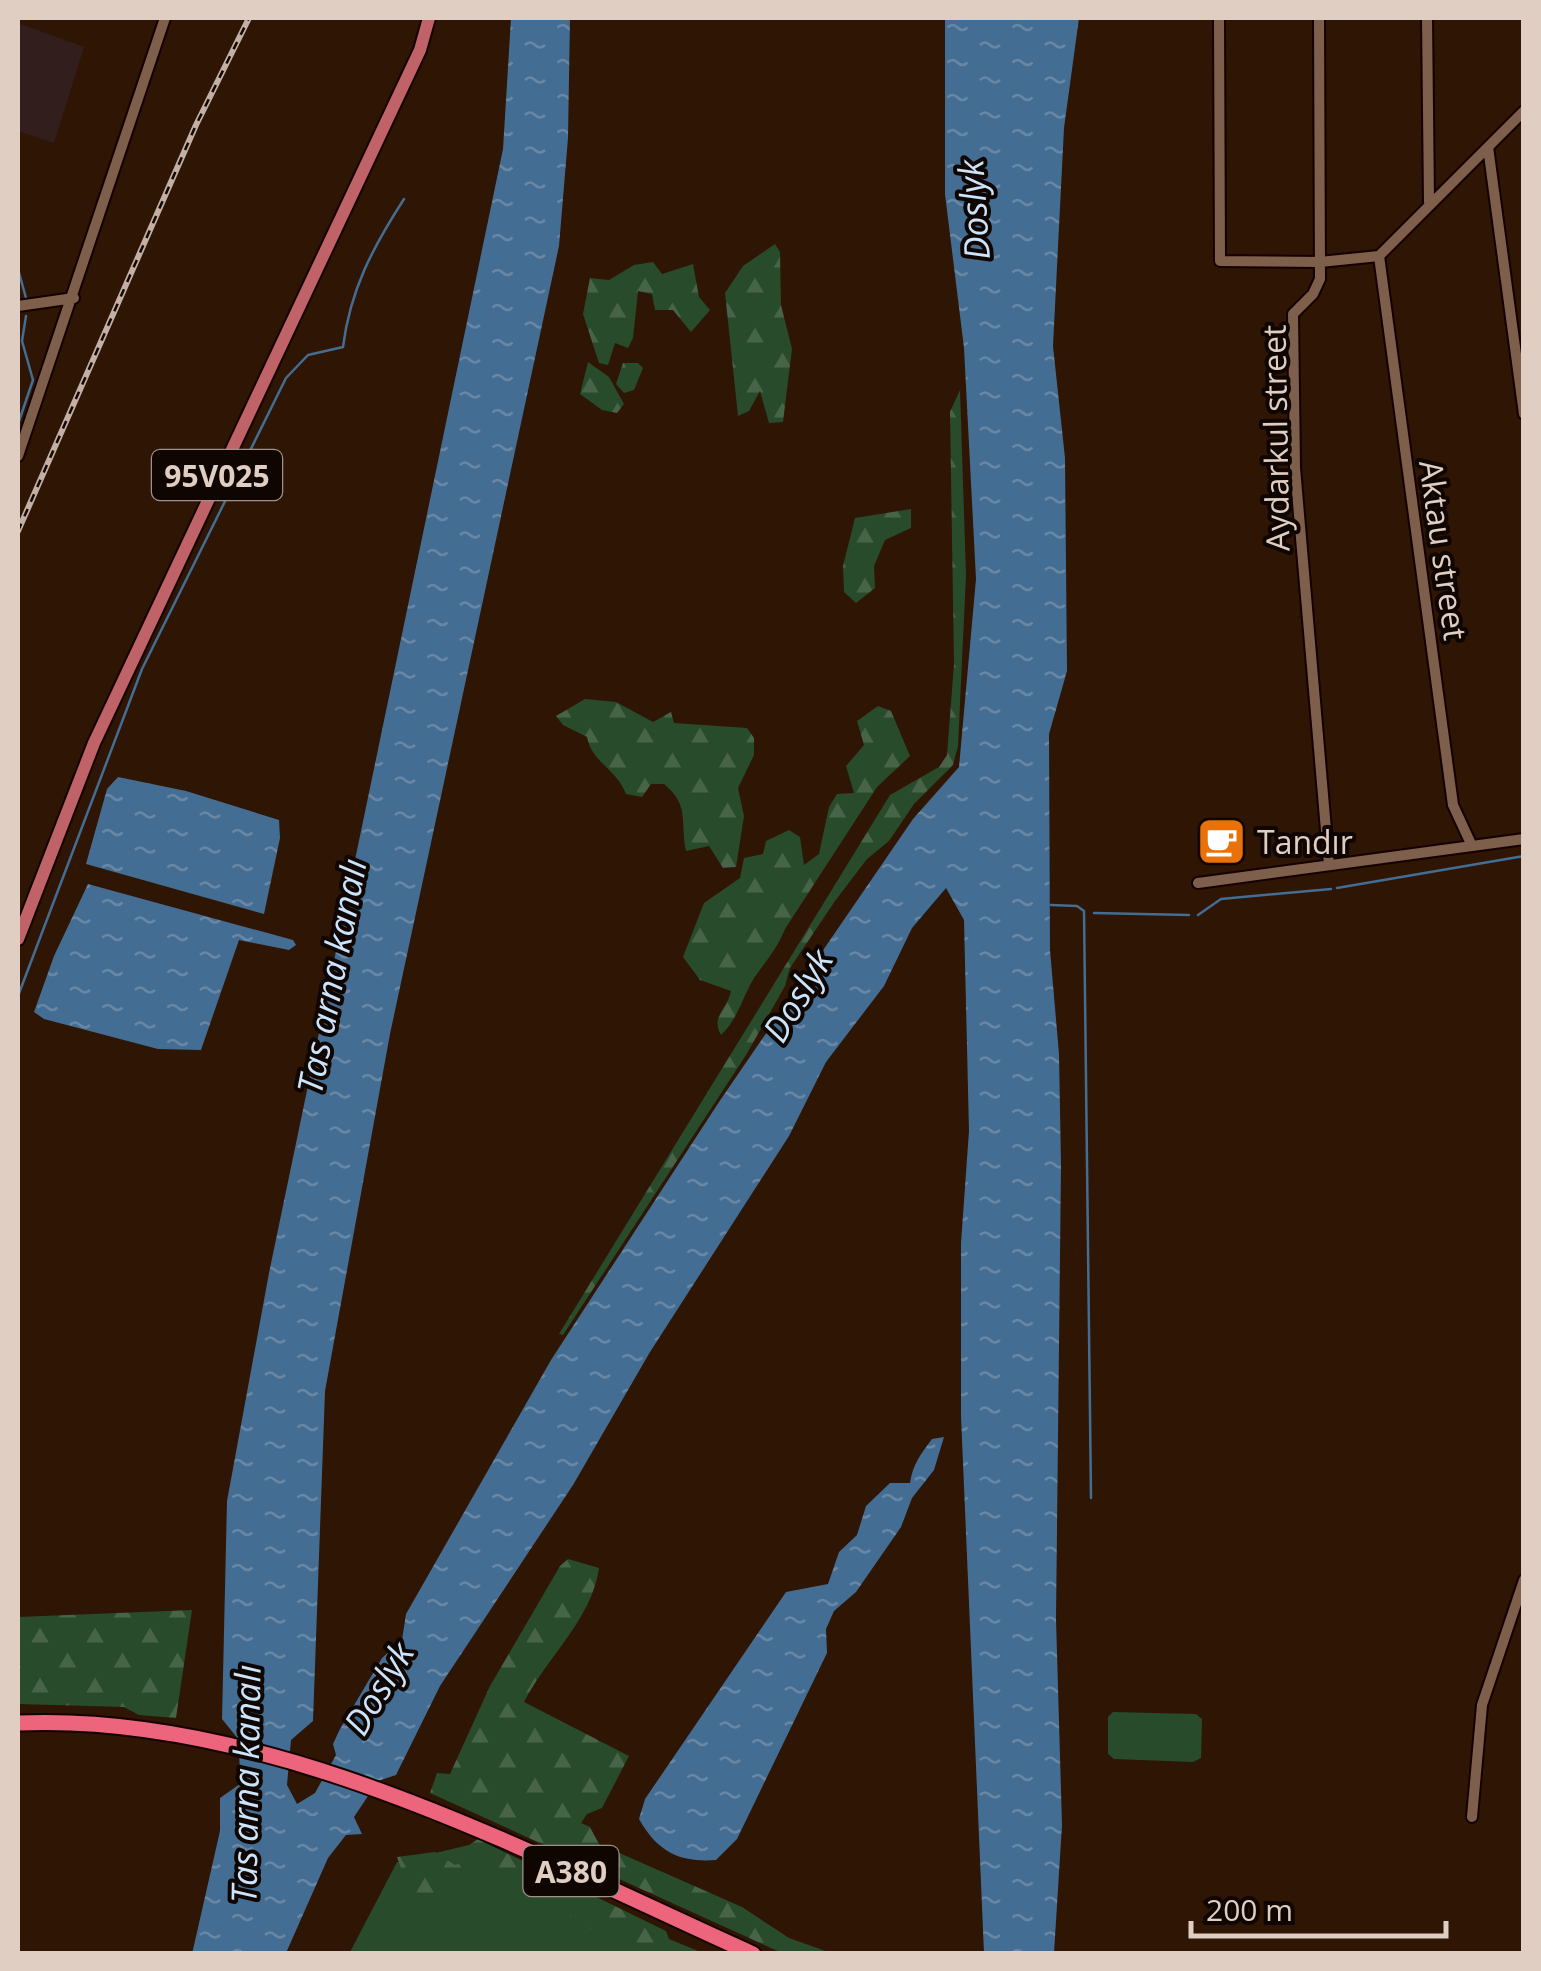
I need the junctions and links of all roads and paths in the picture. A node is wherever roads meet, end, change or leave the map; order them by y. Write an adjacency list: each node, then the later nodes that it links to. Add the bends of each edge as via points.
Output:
1 (165, 18): 11 (street)
2 (429, 18): 19 (main road, 95V025, via 420,50 94,742)
3 (1219, 18): 10 (street, via 1220,261)
4 (1319, 18): 10 (street, Aydarkul street)
5 (1427, 18): 8 (street)
6 (1524, 111): 7 (street)
7 (1488, 147): 8 (street); 13 (street)
8 (1429, 202): 9 (street)
9 (1379, 256): 10 (street); 16 (street, Aktau street, via 1453,804)
10 (1320, 262): 17 (street, Aydarkul street, via 1314,294 1293,314 1295,468)
11 (74, 298): 12 (street); 14 (street)
12 (18, 306)
13 (1524, 414)
14 (18, 456)
15 (1524, 840): 16 (street)
16 (1472, 846): 17 (street)
17 (1328, 866): 18 (street)
18 (1198, 883)
19 (18, 939)
20 (1524, 1580): 22 (street, via 1482,1705)
21 (18, 1723): 23 (highway, A380, via 140,1728 387,1793)
22 (1472, 1816)
23 (753, 1954)

